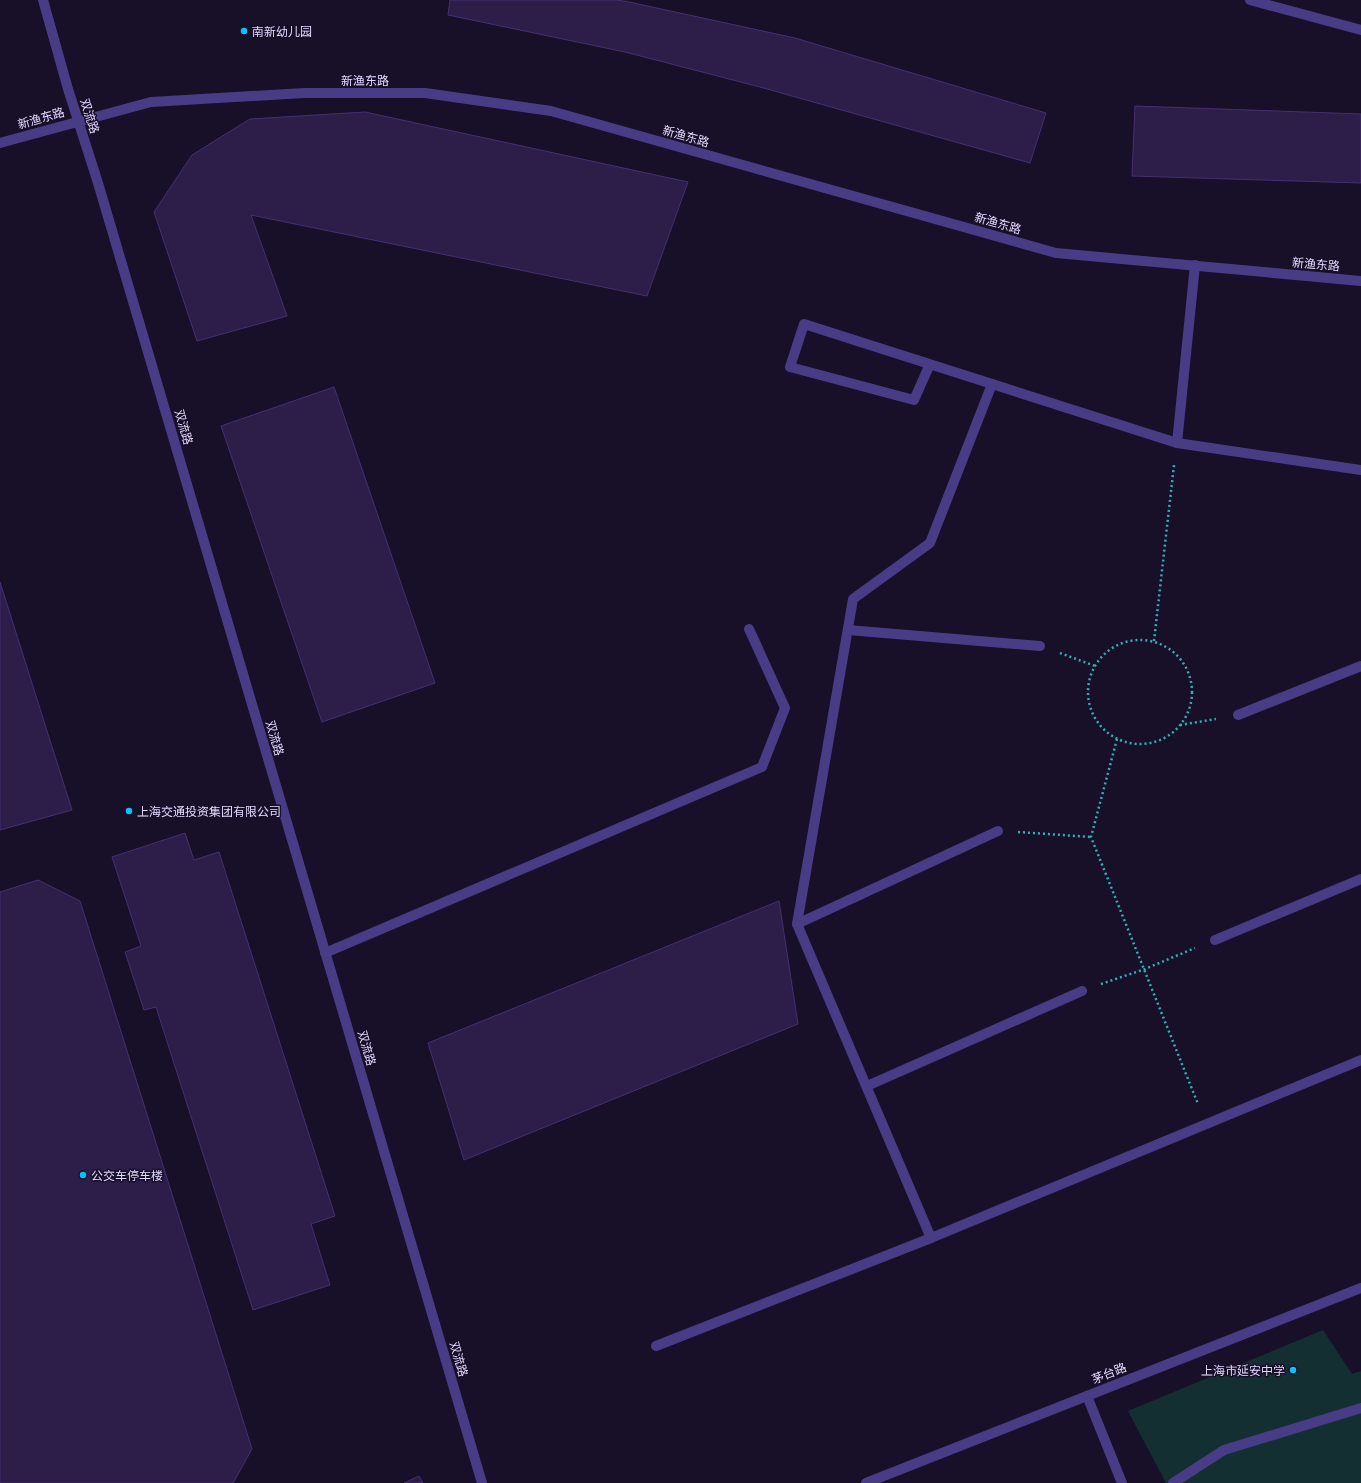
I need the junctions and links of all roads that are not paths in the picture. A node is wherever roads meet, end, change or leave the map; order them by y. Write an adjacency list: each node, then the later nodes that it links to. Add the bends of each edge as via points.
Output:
1 (43, 0): 4 (street, 双流路)
2 (1250, 0): 3 (street)
3 (1361, 30)
4 (79, 121): 5 (street, 新渔东路); 6 (street, 新渔东路, via 151,102 304,93 424,93 551,111 1056,253); 21 (street, 双流路)
5 (0, 143)
6 (1194, 265): 7 (street, 新渔东路); 10 (street)
7 (1361, 281)
8 (930, 364): 8 (street, via 804,324 790,367 914,400); 9 (street)
9 (992, 384): 10 (street); 13 (street, via 930,543 853,599)
10 (1177, 443): 11 (street)
11 (1361, 470)
12 (750, 629): 21 (street, via 785,708 762,767)
13 (848, 630): 14 (street); 19 (street)
14 (1040, 646)
15 (1361, 666): 16 (street)
16 (1238, 715)
17 (998, 831): 19 (street)
18 (1361, 879): 20 (street)
19 (797, 924): 24 (street)
20 (1215, 940)
21 (325, 953): 30 (street, 双流路)
22 (1082, 990): 24 (street)
23 (1361, 1060): 25 (street)
24 (866, 1086): 25 (street)
25 (931, 1238): 27 (street)
26 (1361, 1288): 28 (street, 茅台路)
27 (656, 1346)
28 (1087, 1396): 31 (street, 茅台路); 32 (street)
29 (1361, 1408): 33 (street, via 1224,1450)
30 (482, 1483)
31 (866, 1483)
32 (1122, 1483)
33 (1172, 1483)

